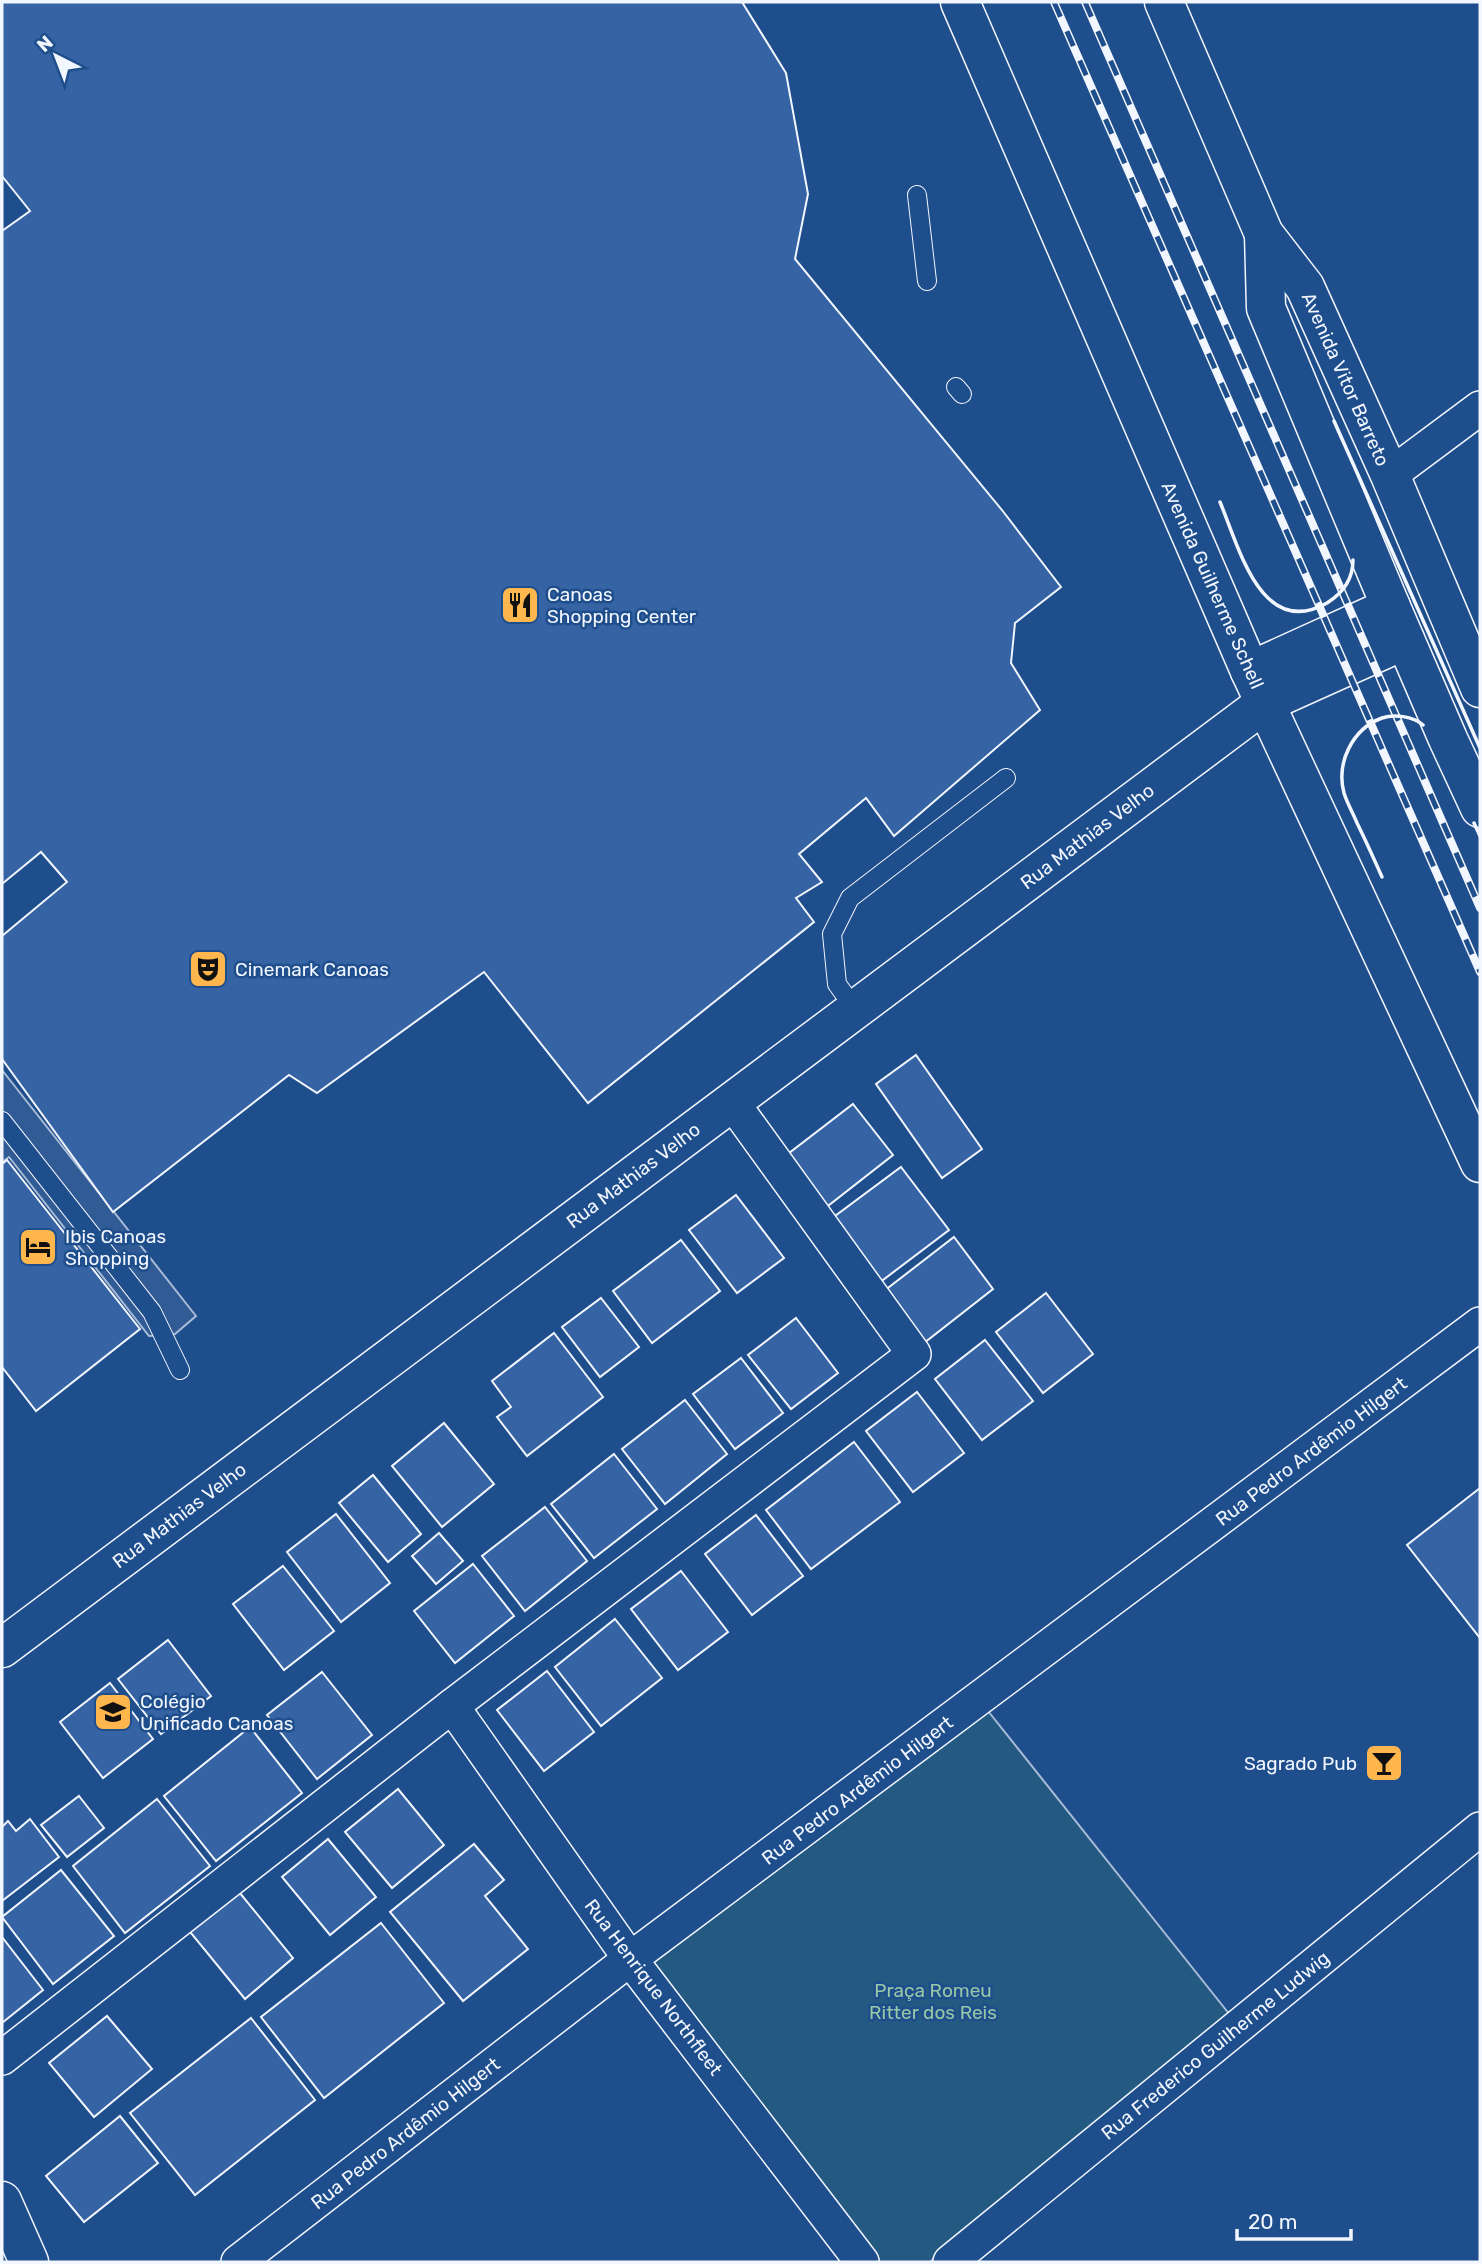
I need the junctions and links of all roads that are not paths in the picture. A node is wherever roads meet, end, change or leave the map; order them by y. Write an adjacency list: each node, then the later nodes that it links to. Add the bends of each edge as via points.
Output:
1 (960, 2): 9 (main road, Avenida Guilherme Schell)
2 (1164, 2): 4 (main road, Avenida Vitor Barreto)
3 (917, 195): 5 (lane)
4 (1264, 234): 7 (main road, Avenida Vitor Barreto, via 1305,287); 8 (main road, via 1266,308)
5 (927, 281)
6 (1480, 408): 7 (street)
7 (1390, 475): 10 (main road, Avenida Vitor Barreto)
8 (1398, 624): 9 (main road, Rua Mathias Velho); 12 (main road)
9 (1258, 687): 13 (main road, Rua Mathias Velho); 16 (main road, Avenida Guilherme Schell)
10 (1480, 688)
11 (1006, 778): 13 (lane, via 850,898 832,934 837,984)
12 (1480, 808)
13 (855, 1009): 14 (main road, Rua Mathias Velho)
14 (732, 1102): 19 (main road, Rua Mathias Velho); 20 (street, via 914,1354)
15 (2, 1121): 18 (lane, via 152,1312)
16 (1480, 1163)
17 (1480, 1324): 22 (street, Rua Pedro Ardêmio Hilgert)
18 (180, 1370)
19 (2, 1648)
20 (452, 1706): 22 (street, Rua Henrique Northfleet); 23 (street)
21 (1480, 1829): 28 (street, Rua Frederico Guilherme Ludwig)
22 (631, 1959): 26 (street, Rua Pedro Ardêmio Hilgert); 27 (street, Rua Henrique Northfleet)
23 (2, 2057)
24 (2, 2201): 25 (main road)
25 (29, 2262)
26 (238, 2262)
27 (862, 2262)
28 (950, 2262)

